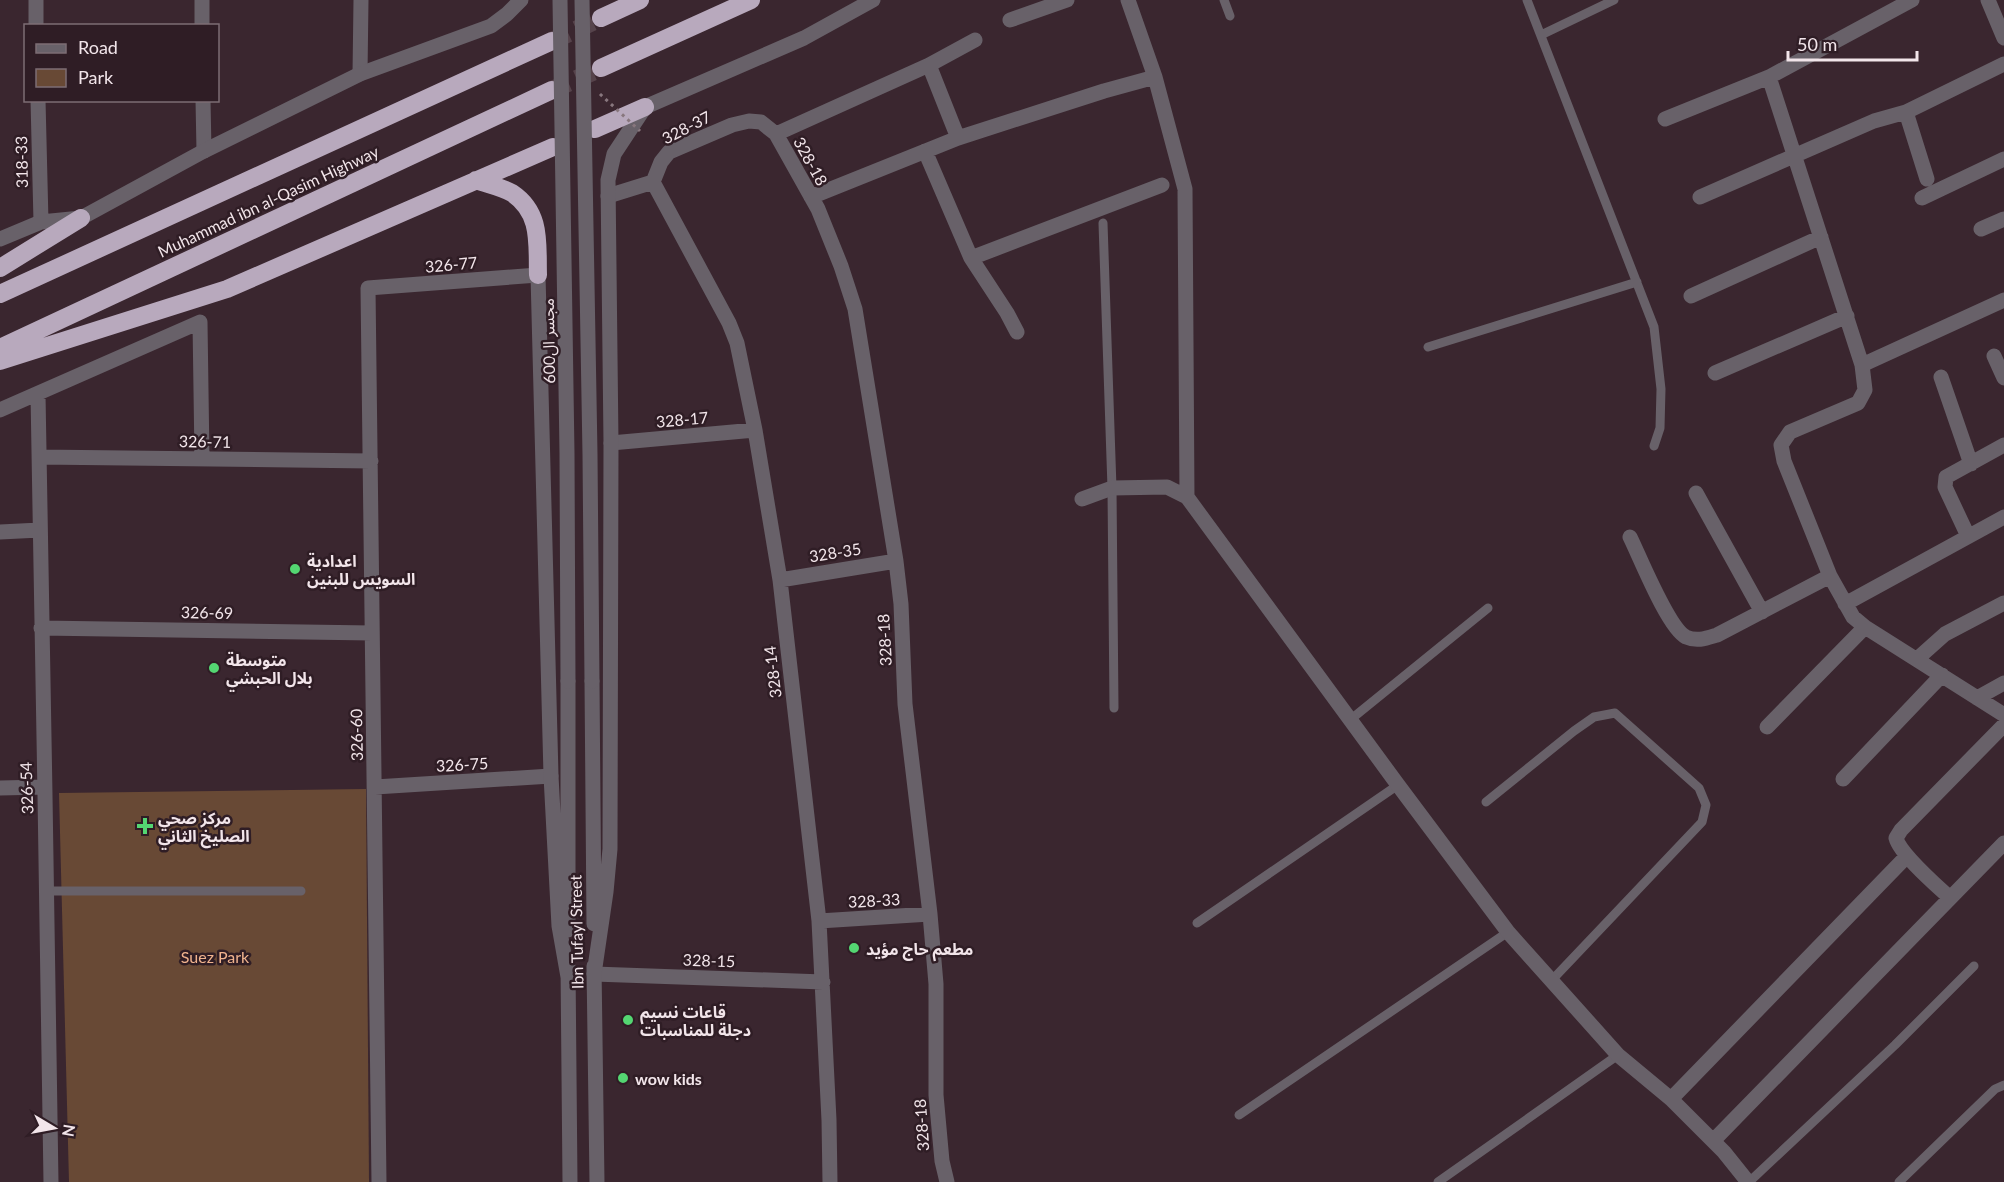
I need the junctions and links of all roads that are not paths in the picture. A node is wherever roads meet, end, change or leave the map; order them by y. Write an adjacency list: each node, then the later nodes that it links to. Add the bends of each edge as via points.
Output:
1 (36, 0): 20 (street)
2 (202, 0): 21 (street)
3 (361, 0): 29 (street)
4 (521, 0): 29 (street, via 491,26)
5 (560, 0): 111 (street, مجسر ال600, bridge)
6 (582, 0): 136 (street, Ibn Tufayl Street, bridge)
7 (640, 0): 18 (highway)
8 (751, 0): 28 (highway)
9 (873, 0): 35 (street, via 804,38)
10 (1066, 0): 19 (street)
11 (1128, 0): 30 (street)
12 (1224, 0): 17 (lane)
13 (1527, 0): 22 (lane)
14 (1614, 0): 22 (lane)
15 (1912, 0): 31 (street)
16 (1988, 0): 23 (street)
17 (1230, 16)
18 (601, 18)
19 (1010, 20)
20 (36, 24)
21 (202, 24)
22 (1541, 35): 65 (lane)
23 (2004, 38)
24 (975, 40): 27 (street)
25 (552, 41): 67 (highway, Muhammad ibn al-Qasim Highway)
26 (2004, 64): 36 (street)
27 (929, 65): 40 (street); 41 (street)
28 (601, 68)
29 (360, 74): 43 (street)
30 (1155, 77): 41 (street); 92 (street, via 1185,189)
31 (1769, 77): 37 (street); 45 (street)
32 (552, 90): 73 (highway, Muhammad ibn al-Qasim Highway)
33 (38, 102): 57 (street, 318-33)
34 (203, 102): 43 (street)
35 (645, 107): 39 (highway); 51 (street, via 614,154)
36 (1906, 112): 45 (street, via 1874,121); 47 (street)
37 (1665, 119)
38 (761, 122): 40 (street, 328-18); 49 (street, 328-37, via 732,124 669,152)
39 (595, 129)
40 (776, 134): 52 (street, 328-18)
41 (958, 138): 44 (street)
42 (553, 147): 48 (highway)
43 (204, 151): 55 (street)
44 (925, 151): 52 (street); 62 (street)
45 (1795, 156): 53 (street); 60 (street)
46 (2004, 159): 54 (street)
47 (1928, 179)
48 (476, 180): 64 (highway, via 512,193 533,217 537,228); 75 (highway, via 227,289)
49 (653, 182): 51 (street); 82 (street, 328-14, via 729,323 737,343)
50 (1162, 185): 62 (street)
51 (608, 196): 83 (street)
52 (811, 197): 99 (street, 328-18, via 855,309)
53 (1700, 197)
54 (1922, 198)
55 (81, 218): 57 (street); 63 (highway)
56 (2004, 219): 59 (street)
57 (41, 222): 61 (street)
58 (1104, 223): 90 (lane)
59 (1981, 229)
60 (1821, 237): 68 (street); 70 (street)
61 (0, 239)
62 (971, 258): 71 (street)
63 (0, 268)
64 (538, 274): 66 (street, 326-77); 119 (street)
65 (1637, 282): 72 (lane); 85 (lane, via 1654,327 1661,389 1660,428)
66 (368, 288): 88 (street, 326-60)
67 (0, 294)
68 (1691, 296)
69 (2004, 300): 76 (street)
70 (1846, 316): 76 (street); 77 (street)
71 (1017, 332)
72 (1428, 347)
73 (0, 348)
74 (1994, 356): 79 (street)
75 (0, 361)
76 (1862, 365): 100 (street, via 1865,390 1858,403 1790,432 1781,444 1784,461)
77 (1715, 373)
78 (1941, 377): 89 (street)
79 (2004, 378)
80 (38, 394): 81 (street); 86 (street, 326-54); 87 (street, via 200,321)
81 (0, 410)
82 (755, 430): 83 (street, 328-17); 101 (street, 328-14)
83 (611, 443): 136 (street, via 609,870)
84 (2004, 445): 89 (street)
85 (1654, 446)
86 (39, 457): 87 (street, 326-71); 95 (street, 326-54)
87 (202, 459): 88 (street, 326-71)
88 (370, 461): 108 (street, 326-60)
89 (1971, 464): 97 (street, via 1947,477 1946,487)
90 (1112, 488): 92 (street, via 1167,487); 93 (street); 114 (lane)
91 (1696, 493): 105 (street)
92 (1186, 497): 116 (street)
93 (1082, 499)
94 (2004, 517): 97 (street)
95 (40, 530): 96 (street); 107 (street, 326-54)
96 (0, 532)
97 (1968, 536): 103 (street)
98 (1630, 537): 105 (street, via 1679,633 1700,640)
99 (896, 561): 101 (street, 328-35); 131 (street, 328-18, via 905,704)
100 (1830, 576): 103 (street); 105 (street)
101 (780, 580): 132 (street, 328-14)
102 (2004, 603): 109 (street, via 1945,634)
103 (1845, 604): 106 (street)
104 (1488, 608): 116 (lane)
105 (1762, 612)
106 (1865, 627): 109 (street); 118 (street)
107 (41, 628): 108 (street, 326-69); 122 (street, 326-54)
108 (372, 633): 123 (street, 326-60)
109 (1917, 660): 110 (street)
110 (1942, 675): 113 (street); 120 (street)
111 (568, 681): 137 (street, Ibn Tufayl Street)
112 (2004, 683): 113 (street)
113 (1977, 698): 115 (street)
114 (1114, 708)
115 (2004, 715)
116 (1350, 720): 121 (street)
117 (2004, 725): 127 (street, via 1901,830 1896,837)
118 (1767, 727)
119 (550, 777): 123 (street, 326-75); 137 (street, via 559,926)
120 (1843, 778)
121 (1398, 785): 133 (lane); 134 (street)
122 (44, 787): 124 (street); 128 (street, 326-54)
123 (375, 787): 146 (street, 326-60)
124 (0, 788)
125 (1486, 802): 138 (lane, via 1594,717 1616,712 1699,788 1706,805 1702,822)
126 (2004, 843): 130 (street)
127 (1907, 856): 130 (street); 142 (street)
128 (48, 891): 129 (lane); 145 (street, 326-54)
129 (301, 891)
130 (1950, 898): 144 (street)
131 (930, 914): 132 (street, 328-33); 150 (street, 328-18, via 936,984 936,1095)
132 (819, 921): 139 (street, 328-14)
133 (1197, 924)
134 (1508, 932): 138 (street); 143 (lane)
135 (1974, 966): 152 (lane)
136 (594, 974): 139 (street, 328-15); 148 (street, Ibn Tufayl Street)
137 (568, 977): 147 (street, Ibn Tufayl Street)
138 (1552, 980): 140 (street)
139 (823, 982): 149 (street, 328-14)
140 (1618, 1055): 142 (street); 151 (lane)
141 (2004, 1085): 153 (lane, via 1995,1089)
142 (1671, 1099): 144 (street)
143 (1239, 1115)
144 (1713, 1141): 152 (street)
145 (51, 1182)
146 (380, 1182)
147 (570, 1182)
148 (597, 1182)
149 (830, 1182)
150 (947, 1182)
151 (1438, 1182)
152 (1749, 1182)
153 (1899, 1182)

